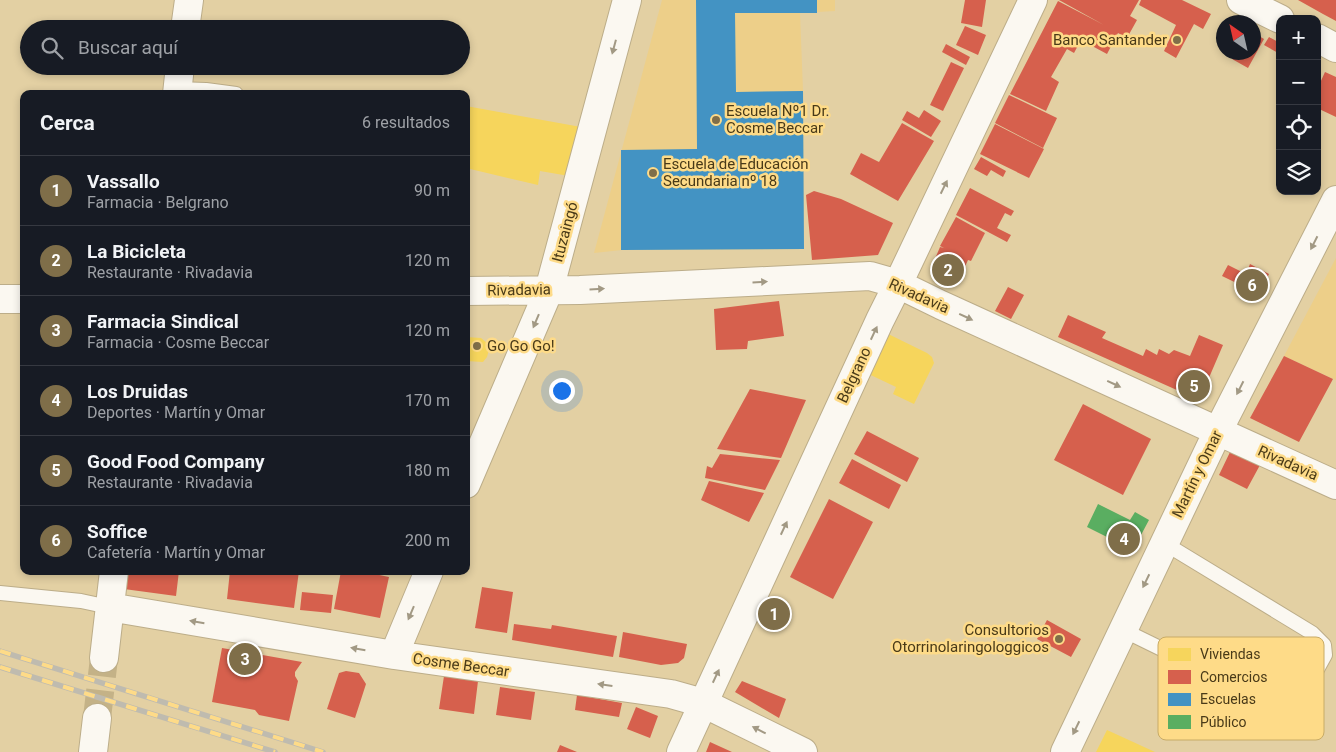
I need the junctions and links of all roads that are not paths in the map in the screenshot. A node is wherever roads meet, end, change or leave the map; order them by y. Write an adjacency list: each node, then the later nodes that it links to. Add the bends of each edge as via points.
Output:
1 (189, 0): 7 (street)
2 (627, 0): 15 (street, Ituzaingó, one-way to 15)
3 (1018, 0): 8 (street)
4 (1033, 0): 8 (street, Belgrano)
5 (1241, 0): 6 (street)
6 (1276, 17)
7 (186, 20)
8 (1019, 30): 14 (street, Belgrano, one-way to 8)
9 (1321, 40): 10 (street)
10 (1336, 48)
11 (178, 83): 12 (lane)
12 (206, 90)
13 (1336, 200): 19 (street, Martín y Omar, one-way to 19)
14 (898, 284): 15 (street, Rivadavia, one-way to 14, via 870,276); 19 (street, Rivadavia, one-way to 19); 32 (street, Belgrano, one-way to 14)
15 (549, 290): 16 (street, Rivadavia); 20 (street, Ituzaingó, one-way to 20)
16 (470, 291)
17 (0, 299): 18 (street)
18 (20, 299)
19 (1218, 431): 21 (street, Rivadavia); 22 (street, Martín y Omar)
20 (470, 475)
21 (1336, 485)
22 (1164, 543): 27 (street, Martín y Omar, one-way to 27); 28 (lane)
23 (113, 575): 26 (street)
24 (427, 575): 30 (street, one-way to 30)
25 (0, 593): 26 (lane)
26 (109, 607): 30 (street, Cosme Beccar, one-way to 26); 31 (street)
27 (1123, 630): 29 (lane); 37 (street, Martín y Omar, one-way to 37)
28 (1316, 637)
29 (1158, 647)
30 (394, 655): 32 (street, Cosme Beccar, one-way to 30, via 671,694)
31 (104, 658)
32 (703, 703): 35 (street, Belgrano); 36 (street, Cosme Beccar, one-way to 32)
33 (97, 718): 34 (street)
34 (95, 751)
35 (681, 752)
36 (803, 752)
37 (1065, 752)

